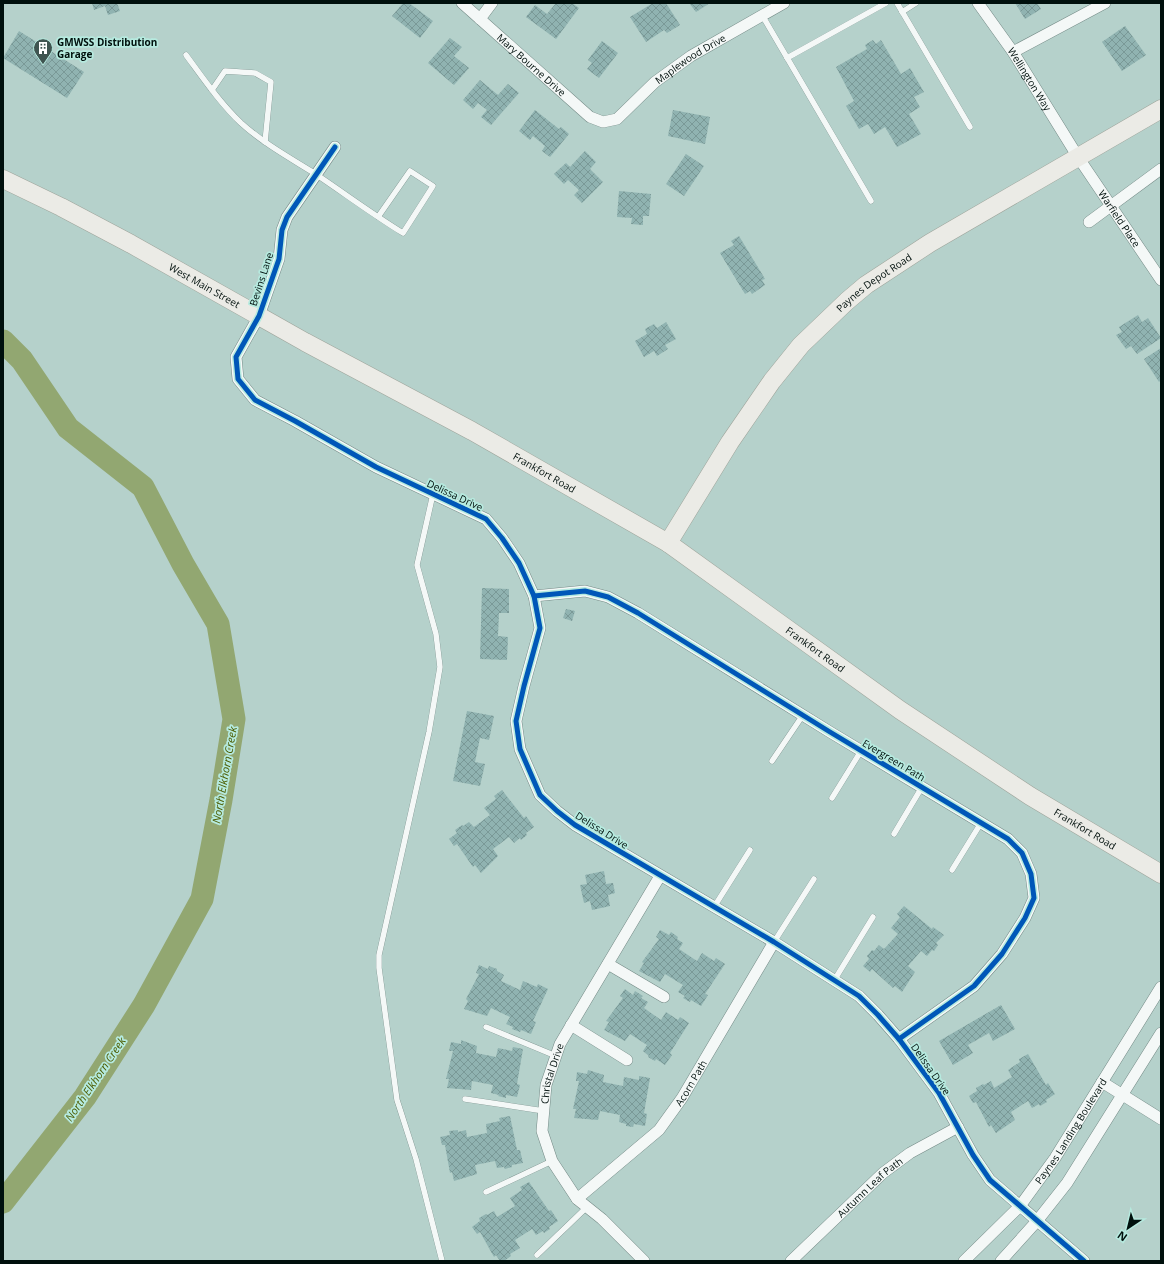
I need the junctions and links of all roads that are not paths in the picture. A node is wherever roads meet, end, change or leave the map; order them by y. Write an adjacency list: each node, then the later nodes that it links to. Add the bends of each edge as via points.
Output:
1 (462, 3): 11 (street, Mary Bourne Drive)
2 (492, 3): 11 (street)
3 (784, 3): 10 (street, Maplewood Drive)
4 (886, 3): 14 (lane)
5 (897, 3): 9 (lane)
6 (916, 3): 9 (lane)
7 (978, 3): 12 (street, Wellington Way)
8 (1105, 3): 12 (street)
9 (902, 12): 18 (lane)
10 (762, 15): 14 (lane); 17 (street, Maplewood Drive, via 691,56 655,82 617,119)
11 (480, 19): 17 (street, Mary Bourne Drive, via 590,117)
12 (1013, 52): 21 (street, Wellington Way)
13 (186, 55): 15 (lane)
14 (787, 58): 25 (lane)
15 (212, 90): 19 (lane, via 241,124); 19 (lane, via 225,71 255,73 271,82)
16 (1161, 109): 21 (main road, Paynes Depot Road)
17 (604, 122)
18 (970, 127)
19 (266, 142): 23 (lane)
20 (335, 147): 23 (street, Bevins Lane)
21 (1078, 156): 26 (street, Warfield Place); 34 (main road, Paynes Depot Road, via 930,243 866,285 847,301 802,345 772,381 730,442)
22 (1161, 169): 26 (street)
23 (316, 175): 27 (lane); 30 (street, Bevins Lane, via 287,217 282,230 279,259)
24 (3, 179): 30 (main road, West Main Street, via 61,206)
25 (871, 201)
26 (1111, 205): 28 (street); 29 (street, Warfield Place)
27 (378, 217): 27 (lane, via 410,172 433,186 403,233)
28 (1089, 222)
29 (1161, 280)
30 (259, 316): 31 (street, Bevins Lane, via 236,357); 32 (main road, West Main Street)
31 (238, 379): 33 (street, Delissa Drive, via 255,400 376,467)
32 (468, 430): 34 (main road, Frankfort Road)
33 (433, 494): 35 (street, Delissa Drive, via 486,519 519,563); 74 (lane, via 417,565 436,634 440,667 429,732 379,955 379,968 397,1100 416,1159)
34 (668, 543): 45 (main road, Frankfort Road, via 907,714 1030,796)
35 (534, 596): 36 (street, Evergreen Path, via 585,591 608,598 638,613); 46 (street, Delissa Drive, via 540,628 516,721 520,750 540,795 575,825)
36 (803, 715): 37 (street, Evergreen Path); 38 (lane)
37 (862, 751): 39 (street, Evergreen Path); 40 (lane)
38 (772, 761)
39 (922, 787): 41 (street, Evergreen Path); 42 (lane)
40 (832, 798)
41 (982, 822): 44 (lane); 58 (street, Evergreen Path, via 1008,839 1022,853 1031,874 1034,898 1025,918 1002,954 974,986)
42 (894, 834)
43 (750, 850): 48 (lane)
44 (952, 870)
45 (1161, 874)
46 (660, 876): 48 (street, Delissa Drive); 51 (street, Christal Drive)
47 (814, 879): 50 (lane)
48 (714, 907): 50 (street, Delissa Drive)
49 (873, 917): 52 (lane)
50 (774, 942): 52 (street, Delissa Drive); 69 (street, Acorn Path, via 682,1098 659,1130)
51 (608, 964): 54 (street); 55 (street, Christal Drive)
52 (835, 979): 58 (street, Delissa Drive, via 859,996)
53 (1161, 987): 61 (street, Paynes Landing Boulevard)
54 (664, 997)
55 (571, 1025): 59 (street, Christal Drive); 60 (street)
56 (486, 1027): 59 (lane)
57 (1161, 1034): 62 (street)
58 (899, 1039): 66 (street, Delissa Drive, via 939,1094)
59 (556, 1056): 64 (street, Christal Drive, via 546,1085)
60 (628, 1060)
61 (1102, 1082): 62 (street); 70 (street, Paynes Landing Boulevard, via 1055,1158)
62 (1124, 1094): 65 (street); 72 (street, via 1067,1183)
63 (465, 1099): 64 (lane)
64 (544, 1111): 67 (street, Christal Drive, via 542,1131)
65 (1161, 1119)
66 (958, 1127): 70 (street, Delissa Drive, via 990,1180); 76 (street, Autumn Leaf Path, via 910,1152 883,1173)
67 (552, 1161): 68 (lane); 69 (street, Christal Drive)
68 (486, 1192)
69 (578, 1199): 71 (street, Christal Drive)
70 (1020, 1206): 72 (street, Delissa Drive); 77 (street, Paynes Landing Boulevard)
71 (587, 1207): 73 (lane); 75 (street, Christal Drive)
72 (1038, 1221): 78 (street); 79 (street, Delissa Drive)
73 (537, 1255)
74 (442, 1261)
75 (644, 1261)
76 (791, 1261)
77 (964, 1261)
78 (1001, 1261)
79 (1084, 1261)

